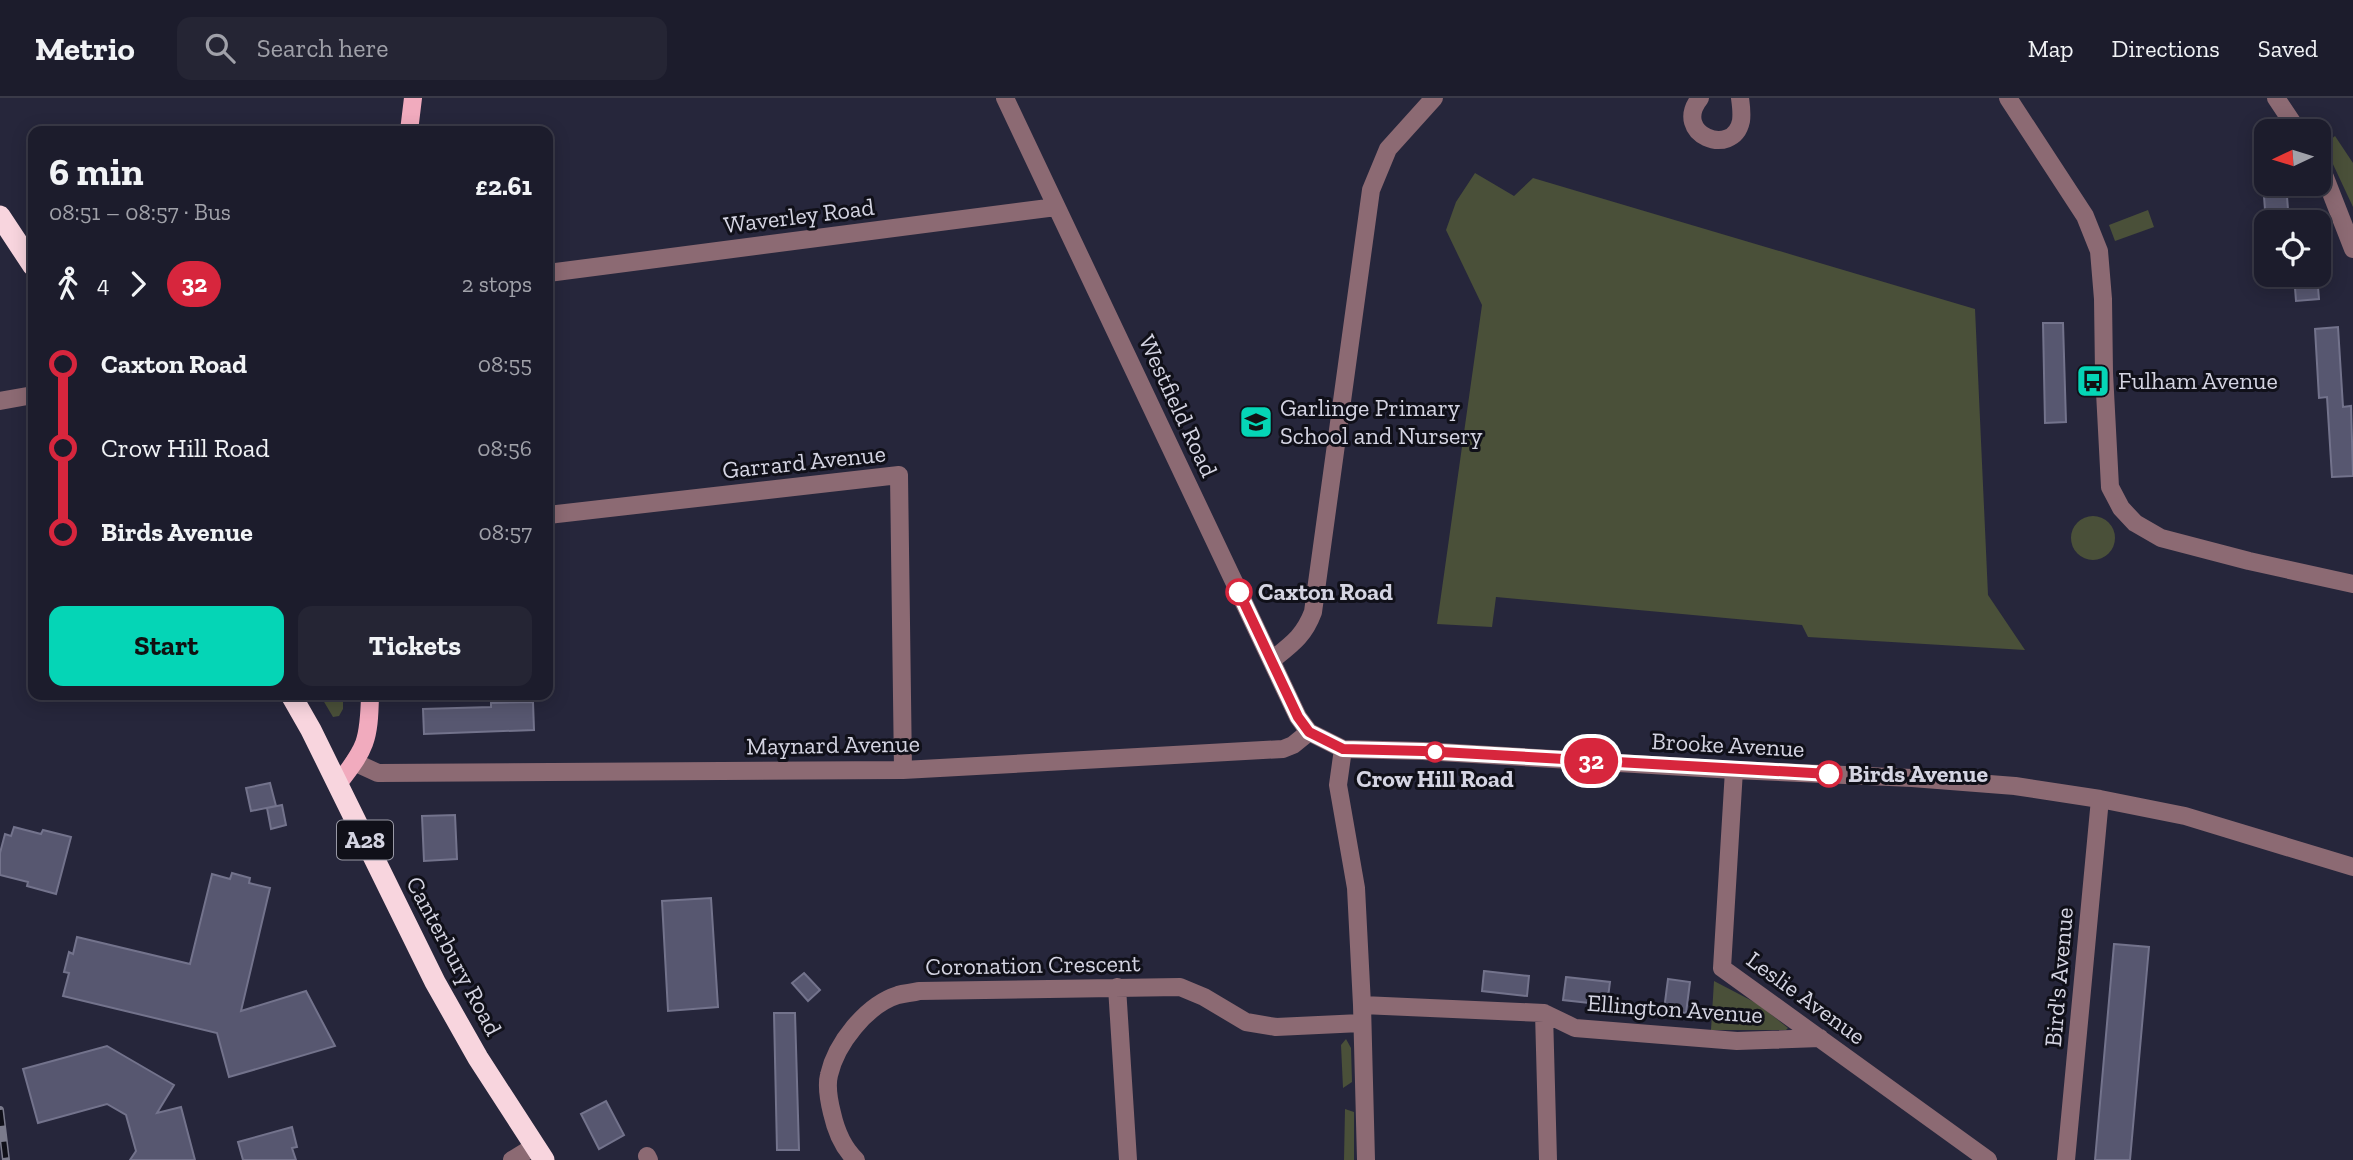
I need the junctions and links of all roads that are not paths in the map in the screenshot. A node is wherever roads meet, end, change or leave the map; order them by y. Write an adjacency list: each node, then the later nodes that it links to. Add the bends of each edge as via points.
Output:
1 (413, 98): 9 (main road)
2 (1005, 98): 11 (street, Westfield Road)
3 (1434, 98): 20 (street, via 1388,149 1371,190 1313,612 1295,642)
4 (1700, 98): 5 (street, via 1693,109 1694,124 1700,134 1714,140 1737,129)
5 (1740, 98)
6 (2008, 98): 19 (street, via 2085,216 2099,251 2110,487 2121,508 2135,523 2161,538)
7 (2276, 98): 8 (street)
8 (2290, 119)
9 (410, 126)
10 (2331, 193): 13 (street)
11 (1056, 207): 15 (street, Waverley Road); 20 (street, Westfield Road)
12 (0, 216): 14 (highway)
13 (2353, 249)
14 (28, 259)
15 (553, 272)
16 (28, 396): 17 (street)
17 (0, 401)
18 (553, 513): 26 (street, Garrard Avenue, via 899,475)
19 (2353, 584)
20 (1272, 660): 23 (street, Westfield Road)
21 (294, 700): 28 (highway, Canterbury Road / A28)
22 (370, 700): 25 (main road, via 369,731)
23 (1309, 732): 24 (street); 26 (street, Maynard Avenue, via 1283,749)
24 (1343, 749): 27 (street, Brooke Avenue); 33 (street, via 1338,785 1356,887)
25 (354, 762): 26 (street, Maynard Avenue, via 378,773); 28 (main road)
26 (904, 769)
27 (1734, 770): 29 (street, Brooke Avenue, via 1989,784); 34 (street, Leslie Avenue, via 1722,968)
28 (338, 784): 35 (highway, Canterbury Road / A28, via 435,982)
29 (2100, 799): 30 (street, Brooke Avenue, via 2185,816); 42 (street, Bird's Avenue)
30 (2353, 867)
31 (1117, 987): 33 (street, Coronation Crescent, via 1180,987 1246,1022 1276,1027); 37 (street, Coronation Crescent, via 919,991 896,996 873,1010 846,1041 829,1076 835,1125 845,1150); 38 (street)
32 (1544, 1013): 33 (street, Ellington Avenue); 34 (street, Ellington Avenue, via 1575,1028 1737,1041); 40 (street)
33 (1362, 1014): 39 (street)
34 (1820, 1038): 41 (street, Leslie Avenue)
35 (539, 1153): 36 (street)
36 (512, 1160)
37 (856, 1160)
38 (1128, 1160)
39 (1366, 1160)
40 (1548, 1160)
41 (1988, 1160)
42 (2066, 1160)

